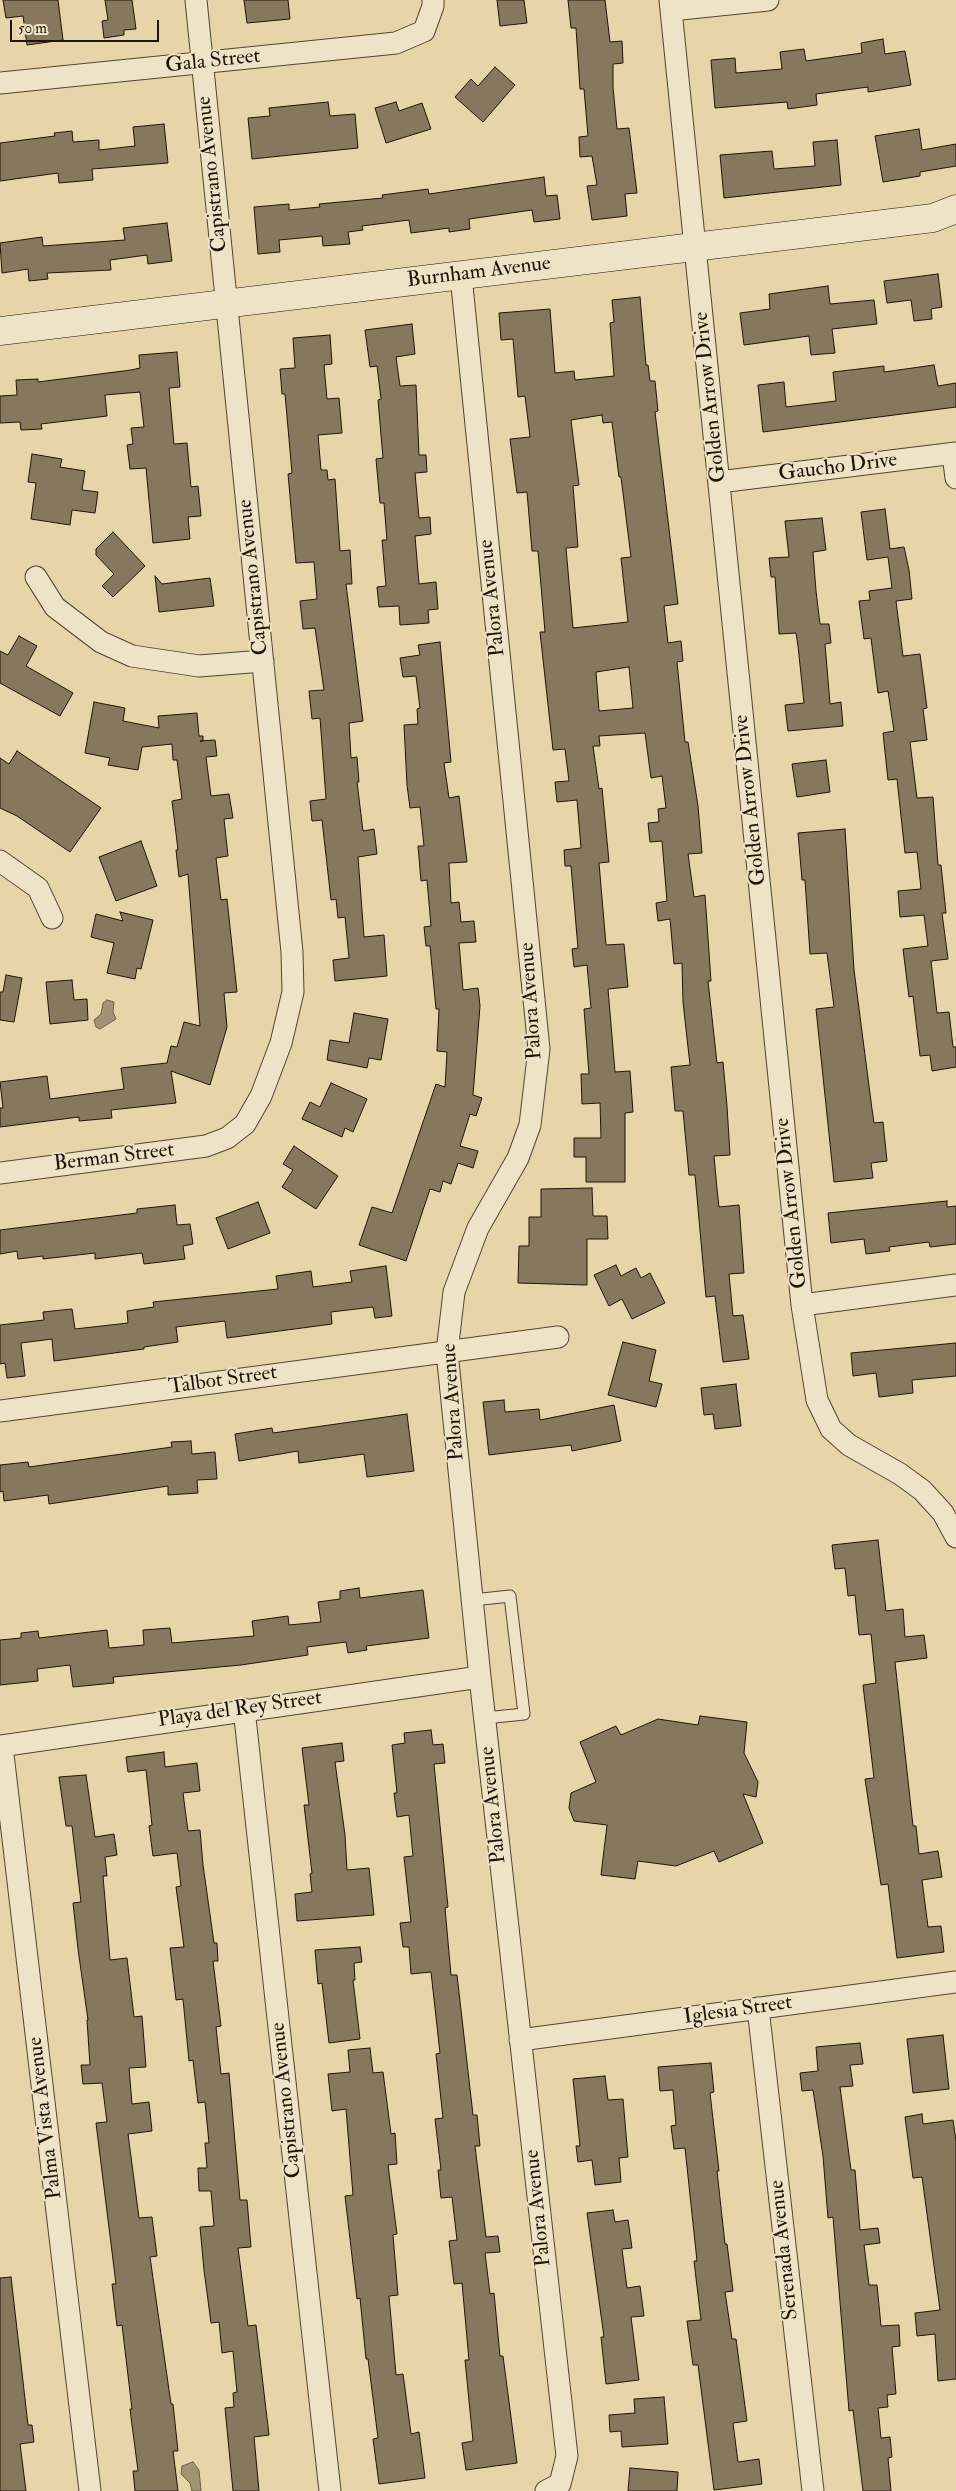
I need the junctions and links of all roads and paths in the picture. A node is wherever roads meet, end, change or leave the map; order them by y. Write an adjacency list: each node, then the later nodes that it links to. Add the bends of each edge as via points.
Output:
1 (196, 0): 5 (street, Capistrano Avenue)
2 (433, 0): 5 (street, Gala Street, via 424,31 396,42)
3 (768, 0): 4 (street)
4 (671, 5): 8 (street, Golden Arrow Drive)
5 (202, 63): 6 (street, Gala Street); 10 (street, Capistrano Avenue)
6 (0, 84)
7 (956, 209): 8 (street, Burnham Avenue, via 933,218)
8 (696, 247): 9 (street, Burnham Avenue); 14 (street, Golden Arrow Drive)
9 (461, 276): 10 (street, Burnham Avenue); 24 (street, Palora Avenue, via 539,1049 530,1125 518,1158 478,1228 454,1292)
10 (226, 304): 11 (street, Burnham Avenue); 16 (street, Capistrano Avenue)
11 (0, 331)
12 (955, 453): 13 (street); 14 (street, Gaucho Drive)
13 (956, 478)
14 (719, 482): 22 (street, Golden Arrow Drive)
15 (36, 577): 16 (street, via 56,607 101,642 132,656 199,666)
16 (263, 661): 19 (street, Capistrano Avenue, via 292,952 292,992 281,1043 261,1096 245,1124)
17 (0, 861): 18 (street, via 38,888)
18 (52, 918)
19 (227, 1138): 20 (street, Berman Street, via 206,1146)
20 (0, 1173)
21 (956, 1285): 22 (street)
22 (802, 1305): 26 (street, Golden Arrow Drive, via 817,1400 832,1429 849,1445 922,1490 943,1513)
23 (558, 1337): 24 (street, Talbot Street)
24 (447, 1352): 25 (street, Talbot Street); 27 (street, Palora Avenue)
25 (0, 1410)
26 (956, 1537)
27 (473, 1600): 28 (street, Palora Avenue); 30 (lane, via 510,1596 524,1714)
28 (480, 1677): 29 (street, Playa del Rey Street); 30 (street, Palora Avenue)
29 (244, 1709): 31 (street, Playa del Rey Street); 37 (street, Capistrano Avenue)
30 (485, 1718): 34 (street, Palora Avenue)
31 (1, 1746): 36 (street, Palma Vista Avenue)
32 (956, 1982): 33 (street, Iglesia Street)
33 (758, 2008): 34 (street, Iglesia Street); 38 (street, Serenada Avenue)
34 (520, 2040): 35 (street, Palora Avenue, via 568,2456)
35 (553, 2488)
36 (90, 2491)
37 (330, 2491)
38 (813, 2491)

